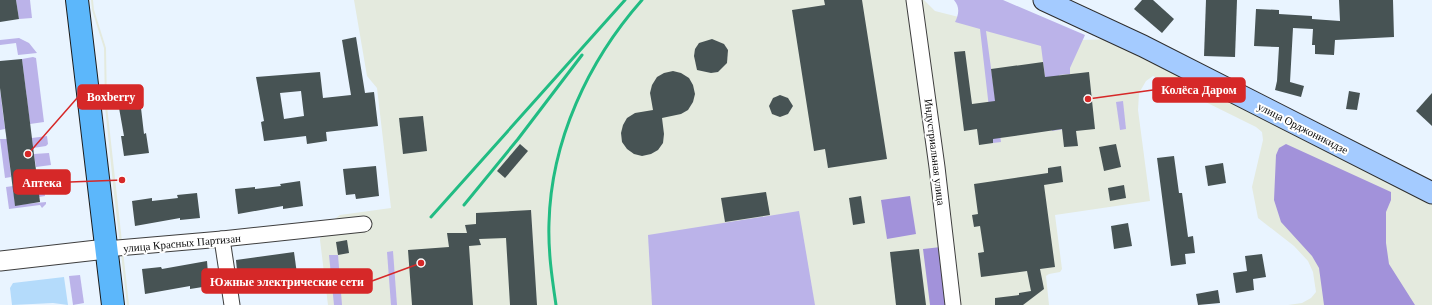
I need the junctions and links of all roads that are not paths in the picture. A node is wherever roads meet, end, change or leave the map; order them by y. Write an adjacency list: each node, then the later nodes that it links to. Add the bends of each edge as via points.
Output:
1 (77, 0): 7 (main road)
2 (914, 0): 11 (street, Индустриальная улица)
3 (1044, 0): 4 (main road, улица Орджоникидзе, via 1143,46)
4 (1432, 193)
5 (364, 224): 6 (street, улица Красных Партизан)
6 (222, 240): 7 (street, улица Красных Партизан); 10 (street)
7 (106, 249): 8 (street, улица Красных Партизан); 9 (main road)
8 (0, 261)
9 (113, 305)
10 (232, 305)
11 (953, 305)

